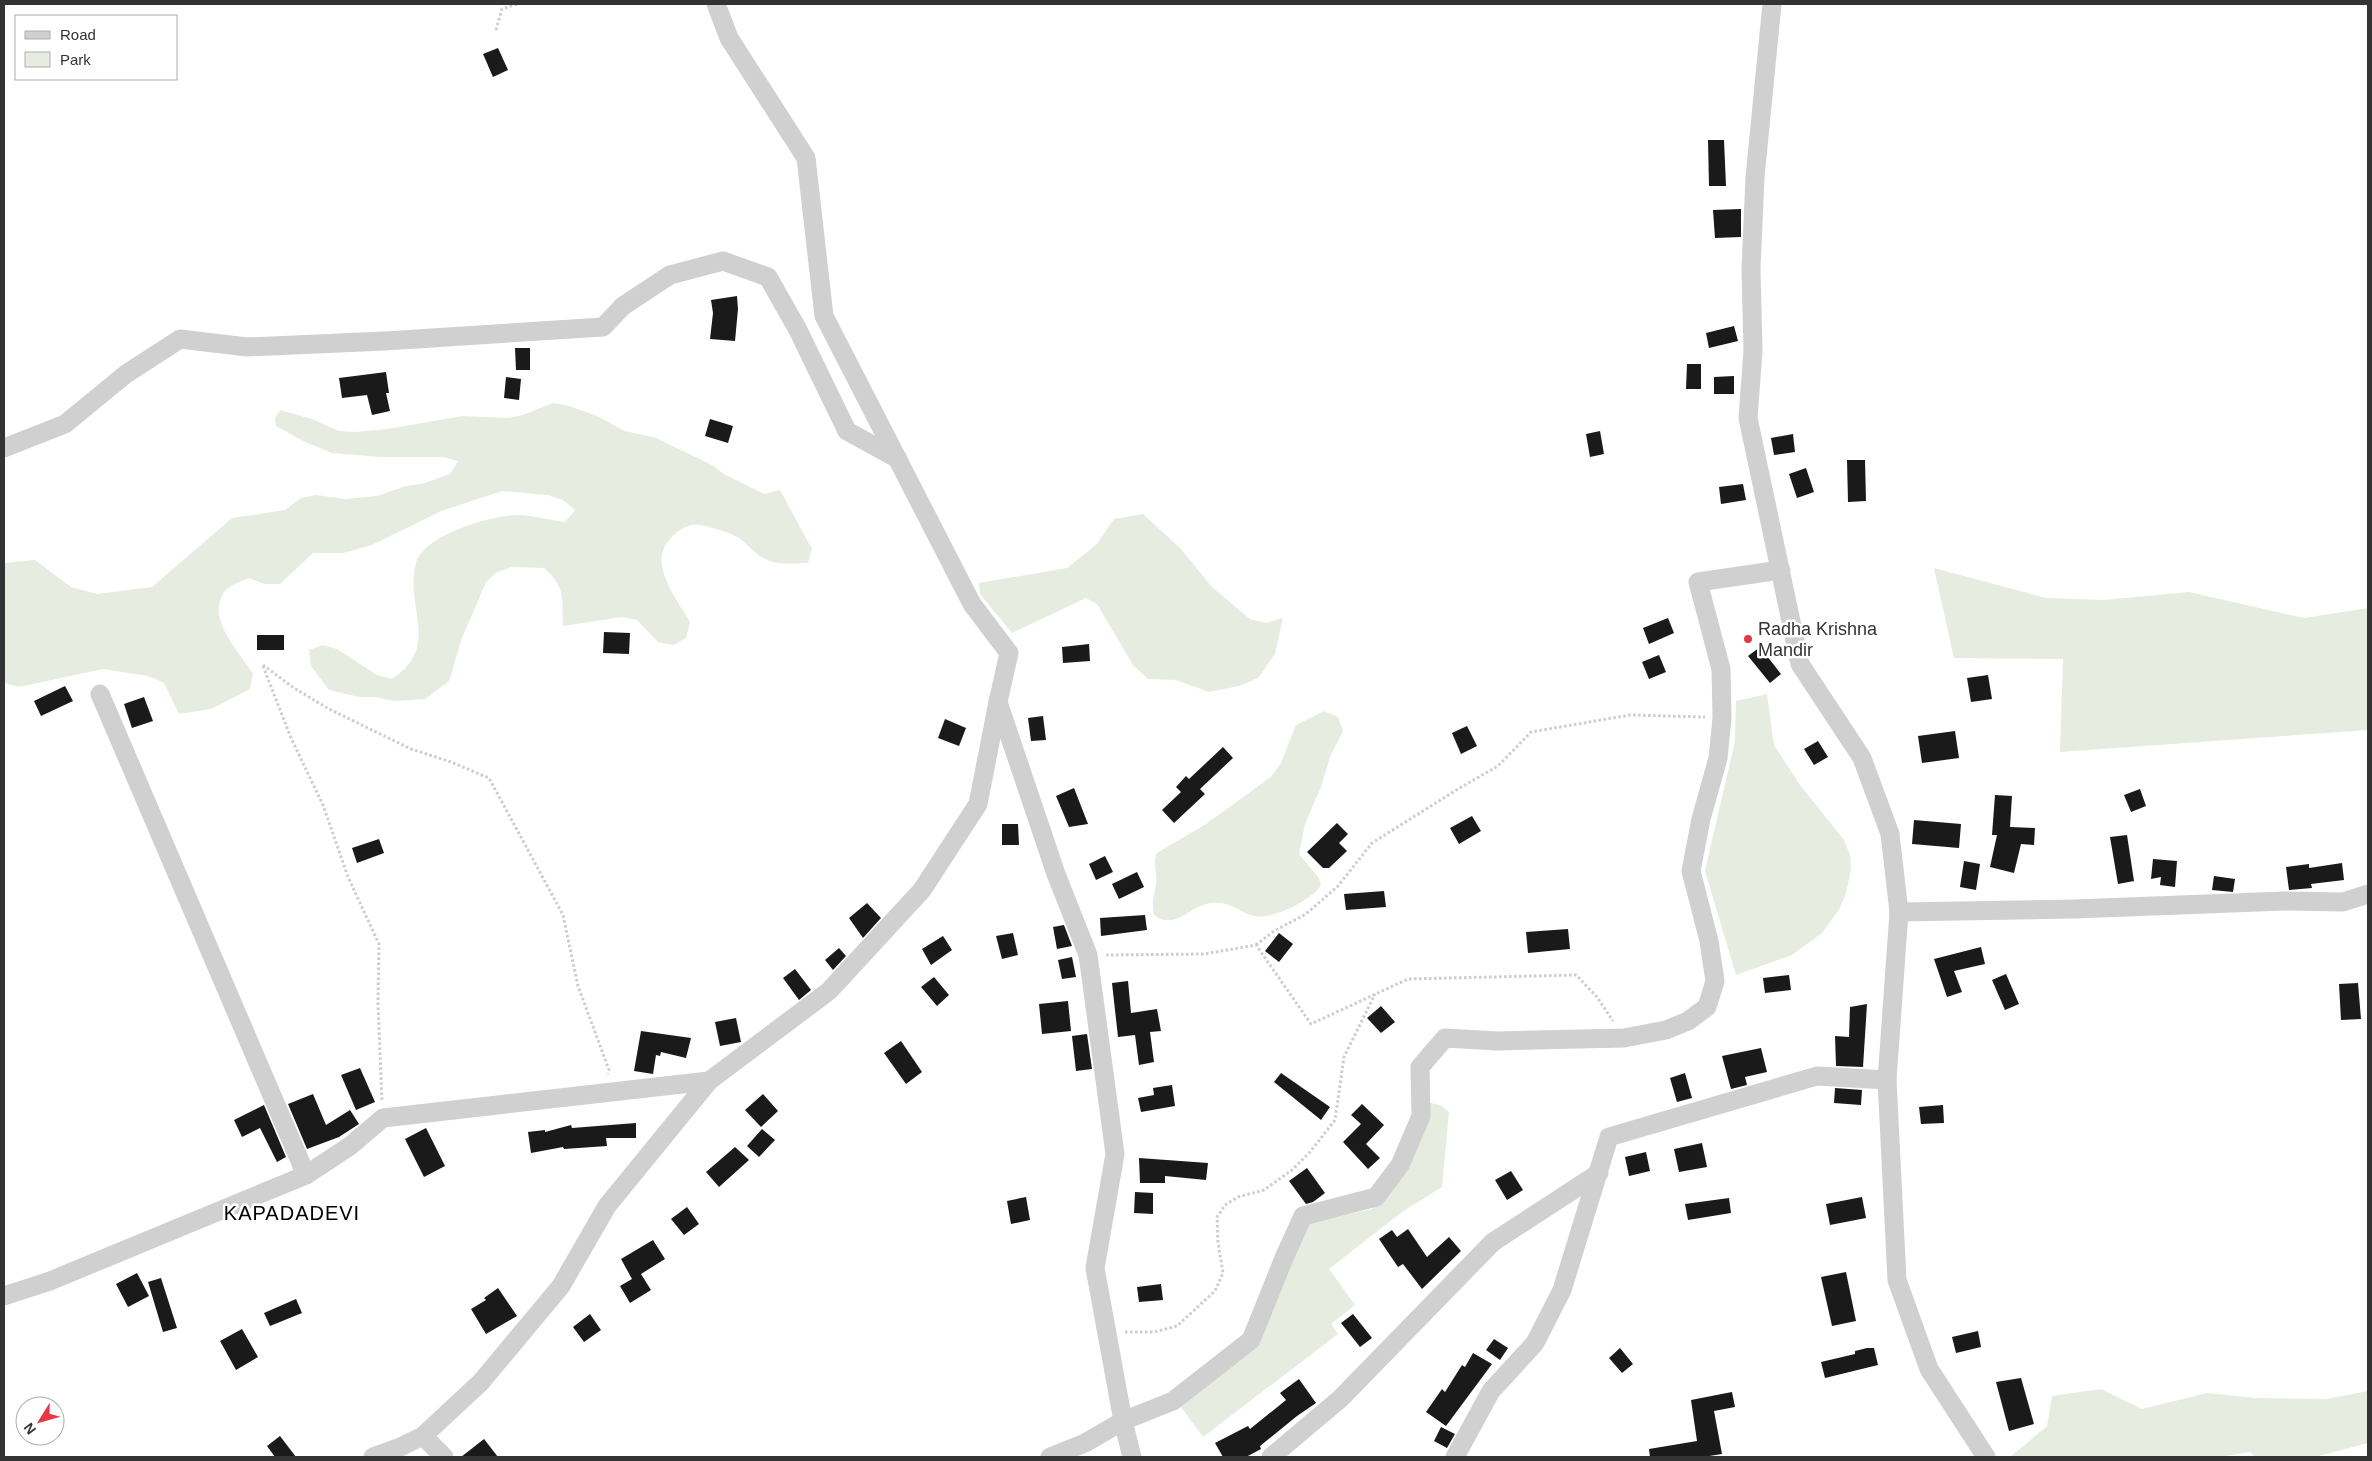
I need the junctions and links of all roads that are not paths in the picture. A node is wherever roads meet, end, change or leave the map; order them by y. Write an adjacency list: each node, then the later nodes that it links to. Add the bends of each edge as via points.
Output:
1 (716, 4): 4 (street, via 729,38 806,158 824,316)
2 (1772, 4): 5 (street, via 1755,177 1751,269 1753,350 1748,418)
3 (4, 448): 4 (street, via 65,424 126,374 180,339 247,347 603,327 623,306 670,275 723,262 768,277 798,330 847,431)
4 (898, 459): 7 (street, via 972,604 1008,654)
5 (1781, 570): 9 (street, via 1800,664 1862,758 1890,834); 15 (street, via 1698,582 1720,669 1722,718 1718,758 1690,871 1709,941 1715,981 1707,1007 1688,1021 1666,1030 1624,1038 1497,1041 1445,1038 1420,1067 1421,1116 1400,1165 1376,1197 1303,1216 1251,1340 1173,1401)
6 (100, 694): 13 (street)
7 (998, 702): 11 (street, via 978,804 922,890 829,991); 15 (street, via 1056,874 1088,955 1115,1154 1095,1268)
8 (2368, 894): 9 (street, via 2343,902)
9 (1900, 912): 10 (street)
10 (1887, 1080): 12 (street, via 1817,1076 1609,1137); 23 (street, via 1897,1280 1929,1369)
11 (709, 1081): 13 (street, via 383,1118 350,1146); 16 (street, via 607,1206 561,1286 481,1382)
12 (1598, 1173): 21 (street, via 1493,1242 1340,1399); 22 (street, via 1558,1297 1535,1343 1491,1390)
13 (306, 1176): 14 (street, via 50,1281)
14 (4, 1296)
15 (1122, 1421): 19 (street, via 1085,1443); 20 (street)
16 (423, 1436): 17 (street); 18 (street)
17 (373, 1457)
18 (444, 1457)
19 (1050, 1457)
20 (1132, 1457)
21 (1271, 1457)
22 (1455, 1457)
23 (1986, 1457)

